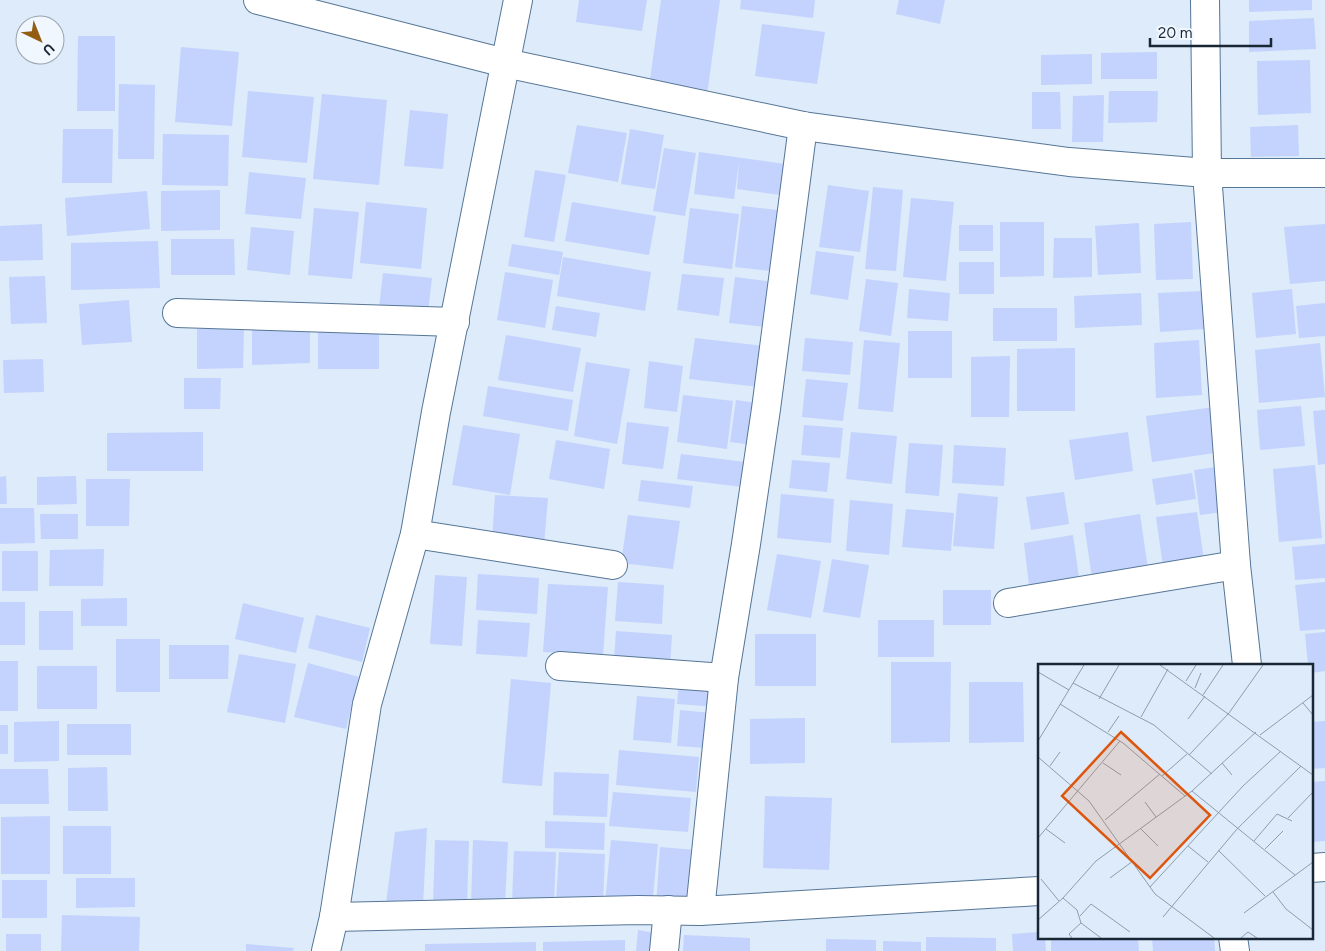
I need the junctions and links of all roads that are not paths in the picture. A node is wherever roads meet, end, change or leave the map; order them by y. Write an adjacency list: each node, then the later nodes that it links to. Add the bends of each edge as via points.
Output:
1 (518, 0): 4 (street)
2 (1205, 0): 6 (street)
3 (265, 1): 4 (street)
4 (505, 63): 5 (street); 9 (street)
5 (803, 126): 6 (street, via 1068,162); 16 (street, via 765,418)
6 (1207, 173): 7 (street); 12 (street)
7 (1325, 173)
8 (177, 313): 9 (street)
9 (455, 322): 10 (street)
10 (415, 534): 11 (street); 22 (street, via 367,704)
11 (613, 565)
12 (1236, 565): 13 (street); 14 (street)
13 (1008, 603)
14 (1246, 664)
15 (560, 666): 16 (street)
16 (724, 678): 21 (street)
17 (1325, 867): 18 (street)
18 (1312, 868)
19 (1038, 892): 21 (street)
20 (668, 910): 21 (street); 22 (street); 25 (street)
21 (700, 911)
22 (334, 917): 24 (street)
23 (1233, 938): 26 (street)
24 (326, 951)
25 (664, 951)
26 (1235, 951)

